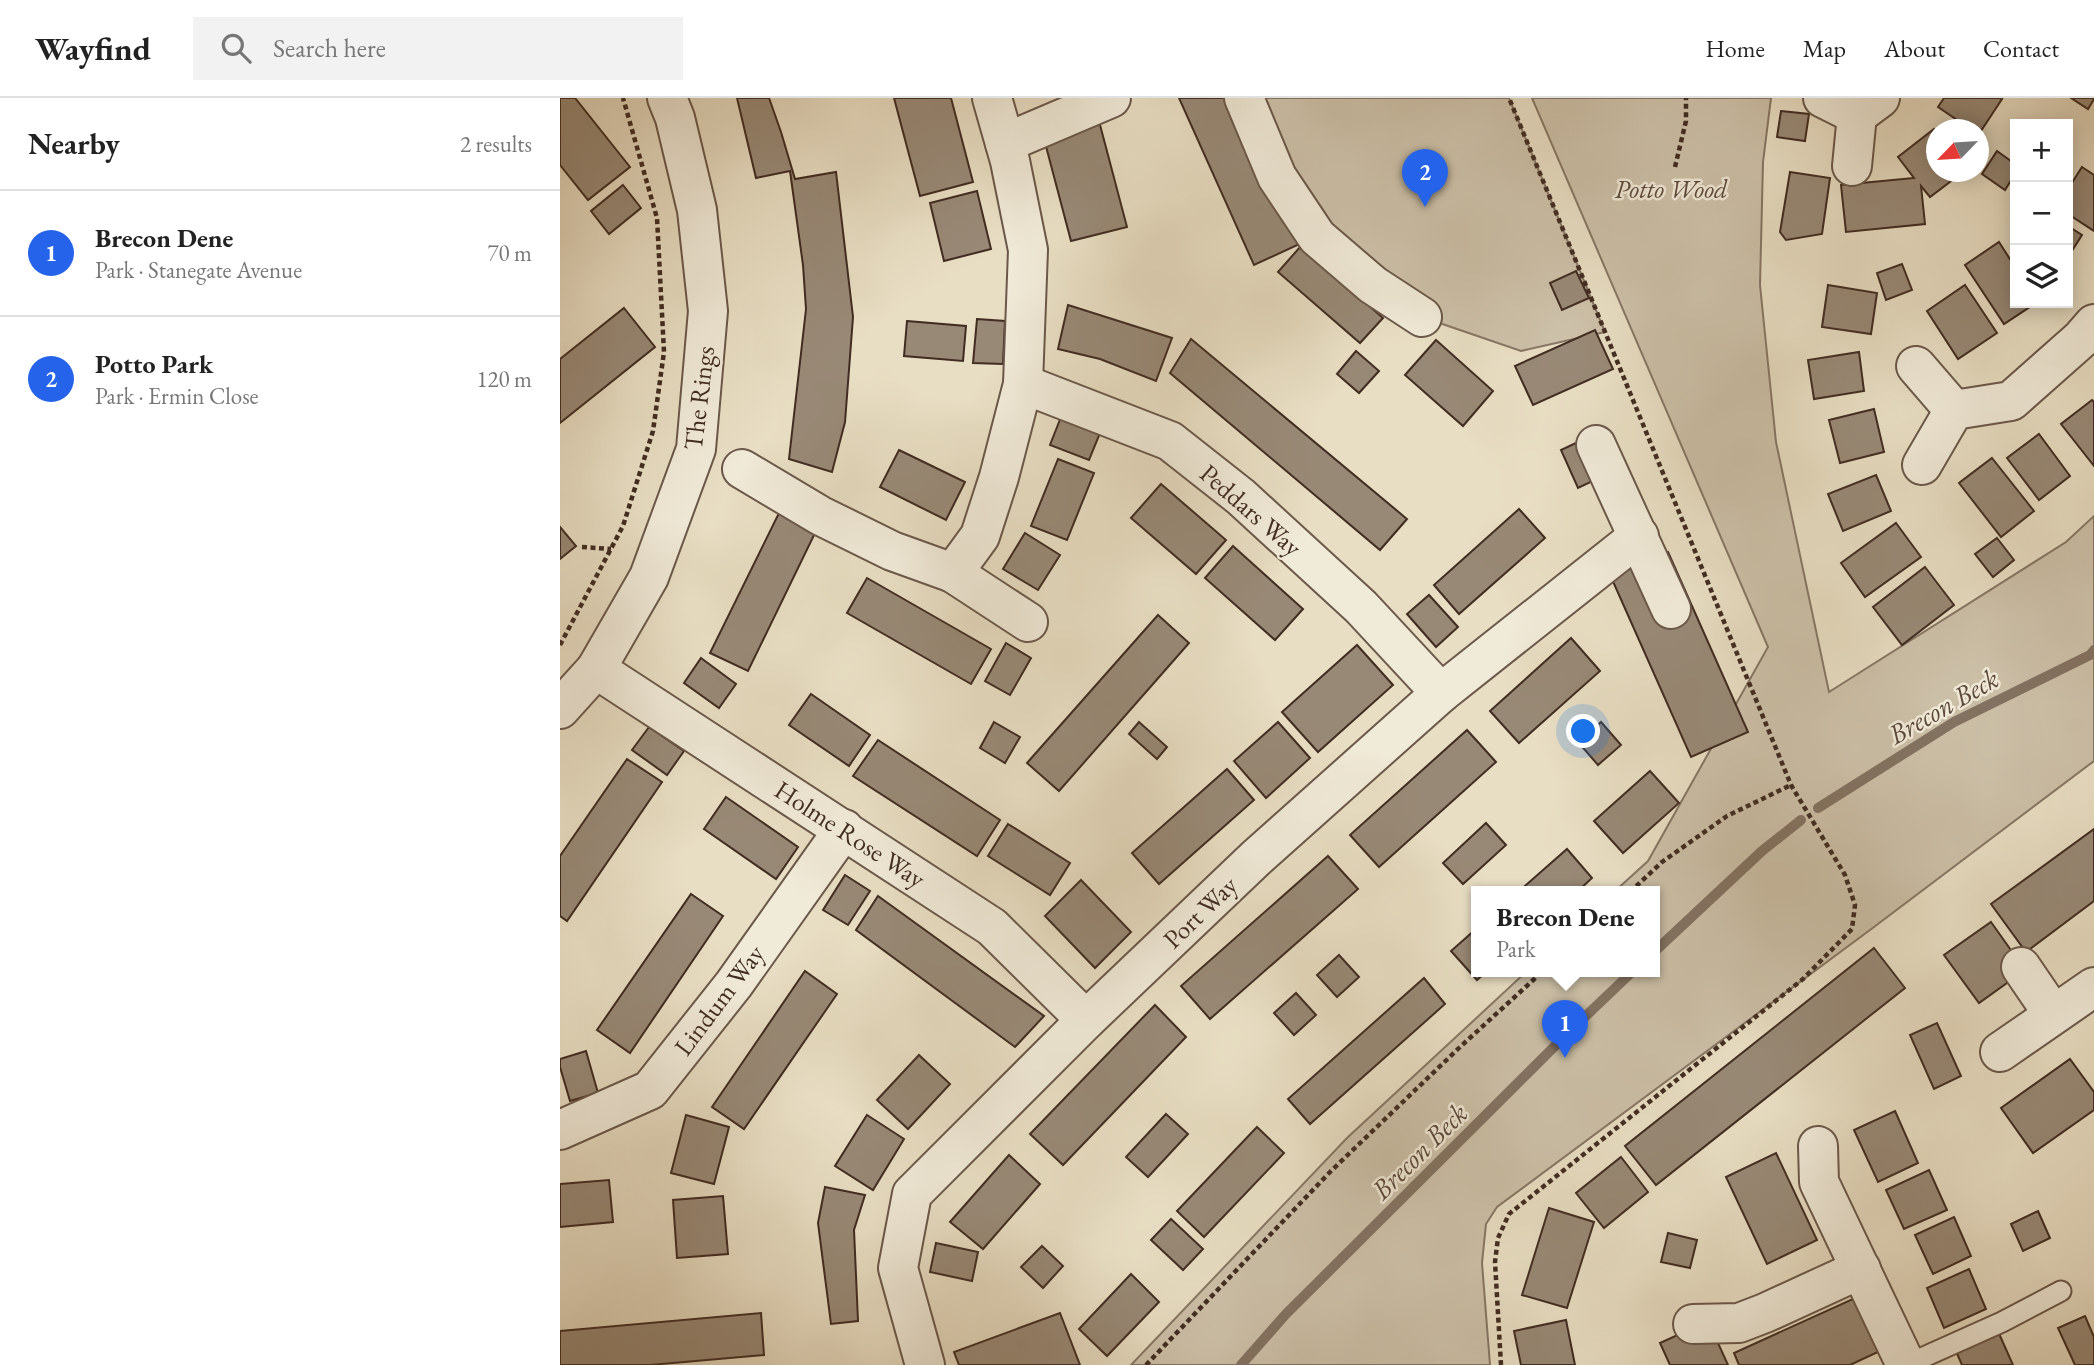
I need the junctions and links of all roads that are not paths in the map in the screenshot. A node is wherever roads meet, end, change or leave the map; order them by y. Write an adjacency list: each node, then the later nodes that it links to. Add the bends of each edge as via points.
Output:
1 (667, 98): 21 (street, The Rings, via 697,210 708,311 696,449 649,577)
2 (992, 98): 7 (street)
3 (1111, 98): 7 (street)
4 (1244, 98): 9 (street, via 1277,177 1317,237 1373,285)
5 (1823, 98): 6 (street)
6 (1869, 106): 8 (street)
7 (1005, 143): 12 (street, via 1028,250)
8 (1852, 166)
9 (1422, 317)
10 (2094, 324): 13 (street, via 2011,401)
11 (1916, 366): 13 (street)
12 (1023, 384): 18 (street, via 980,536); 22 (street, Peddars Way, via 1170,441 1241,497 1361,607)
13 (1954, 410): 15 (street)
14 (1596, 445): 17 (street)
15 (1922, 466)
16 (742, 469): 18 (street, via 892,551)
17 (1640, 536): 19 (street); 22 (street, Port Way)
18 (953, 573): 20 (street)
19 (1671, 609)
20 (1028, 622)
21 (596, 669): 23 (street, The Rings); 24 (street, Holme Rose Way)
22 (1441, 693): 28 (street, Port Way)
23 (560, 709)
24 (844, 829): 28 (street, Holme Rose Way, via 992,927); 30 (street, Lindum Way, via 734,984 650,1090)
25 (2021, 967): 27 (street)
26 (2094, 986): 27 (street)
27 (2053, 1014): 29 (street)
28 (1086, 1020): 35 (street, Port Way, via 912,1194 898,1268)
29 (2000, 1052)
30 (560, 1130)
31 (1818, 1146): 32 (street, via 1819,1182)
32 (1861, 1269): 34 (street, via 1739,1322); 36 (street)
33 (2061, 1291): 36 (lane)
34 (1693, 1324)
35 (917, 1363)
36 (1906, 1365)

